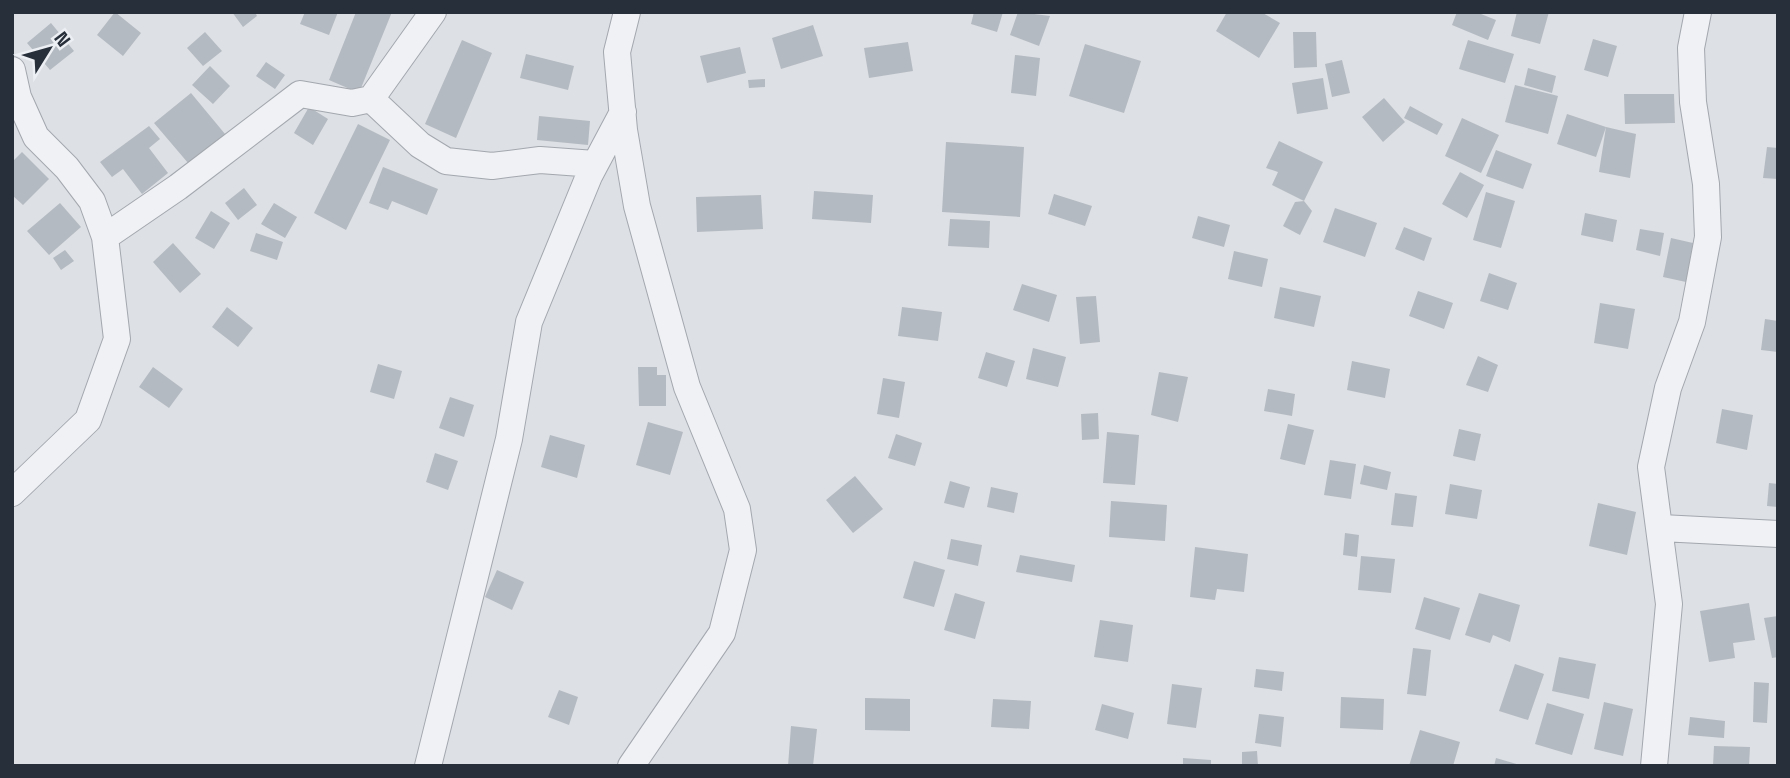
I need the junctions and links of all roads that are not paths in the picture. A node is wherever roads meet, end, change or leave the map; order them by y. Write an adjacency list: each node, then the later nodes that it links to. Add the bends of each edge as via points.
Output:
1 (433, 12): 5 (street)
2 (627, 12): 6 (street, via 617,52)
3 (1698, 12): 10 (street, via 1691,48 1693,102 1706,184 1708,237 1692,321 1668,388 1651,467)
4 (12, 70): 8 (street, via 36,137 92,201)
5 (371, 99): 7 (street, via 419,145 446,161 492,166 540,160); 8 (street, via 352,103 300,94)
6 (623, 112): 7 (street); 13 (street, via 637,206 659,295 687,387 737,509 743,550 722,634)
7 (595, 164): 12 (street, via 529,322 503,465)
8 (105, 237): 9 (street, via 117,339 92,409 88,420)
9 (12, 493)
10 (1661, 528): 11 (street); 14 (street, via 1669,604)
11 (1778, 534)
12 (428, 766)
13 (631, 766)
14 (1654, 766)

